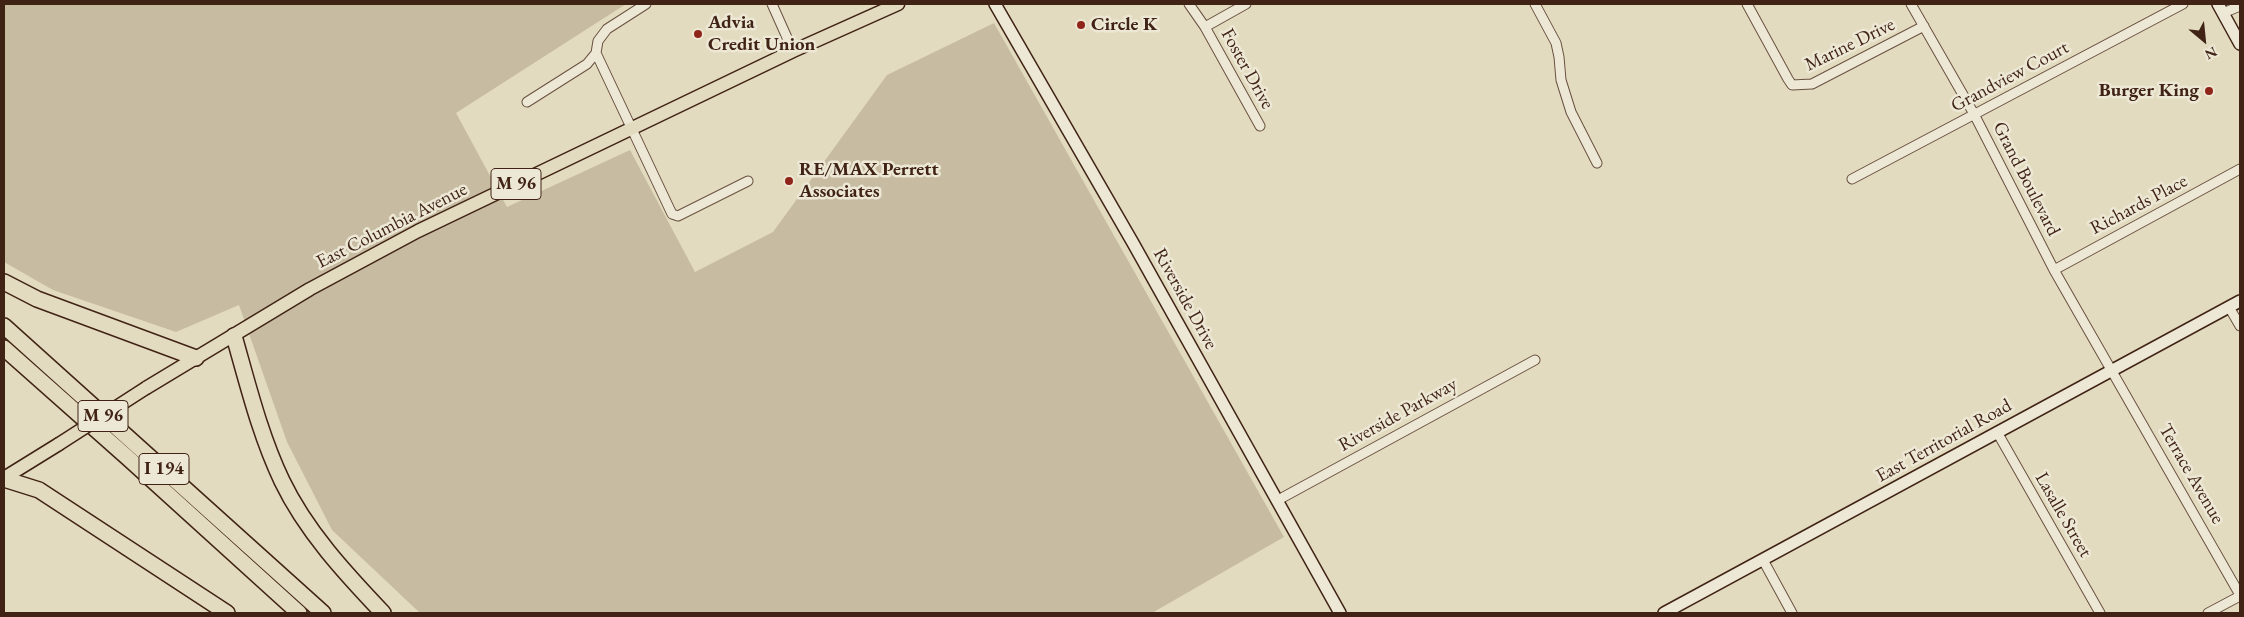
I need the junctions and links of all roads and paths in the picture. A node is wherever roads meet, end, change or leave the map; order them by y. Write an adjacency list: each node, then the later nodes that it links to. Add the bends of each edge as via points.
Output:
1 (646, 4): 17 (street, via 607,29 598,41)
2 (772, 4): 16 (street)
3 (898, 4): 16 (main road, East Columbia Avenue / M 96)
4 (995, 4): 39 (street, Riverside Drive)
5 (1189, 4): 14 (street, Foster Drive)
6 (1246, 4): 14 (street)
7 (1535, 4): 22 (street, via 1556,43 1561,80 1571,112)
8 (1747, 4): 13 (street, Marine Drive, via 1788,79 1792,85 1800,86 1834,74)
9 (1911, 4): 13 (street, Grand Boulevard)
10 (2183, 4): 19 (street, Grandview Court)
11 (2240, 6): 12 (street)
12 (2220, 8): 15 (street)
13 (1924, 26): 19 (street, Grand Boulevard)
14 (1205, 27): 20 (street, Foster Drive)
15 (2240, 44)
16 (793, 51): 21 (main road, East Columbia Avenue / M 96)
17 (596, 53): 18 (street, via 587,64); 21 (street)
18 (527, 102)
19 (1974, 114): 24 (street, Grandview Court); 26 (street, Grand Boulevard)
20 (1260, 126)
21 (632, 128): 25 (street, via 672,214 678,216); 32 (main road, East Columbia Avenue / M 96, via 418,231 310,289)
22 (1597, 163)
23 (2240, 169): 26 (street, Richards Place)
24 (1852, 178)
25 (748, 181)
26 (2054, 270): 36 (street, Grand Boulevard)
27 (4, 282): 34 (highway, via 46,302)
28 (2240, 300): 29 (street, East Territorial Road)
29 (2229, 306): 31 (street); 36 (street, East Territorial Road)
30 (4, 326): 44 (highway, I 194)
31 (2240, 326)
32 (234, 336): 34 (main road, East Columbia Avenue / M 96); 45 (highway, via 265,441 282,481 319,541)
33 (4, 348): 43 (highway, I 194)
34 (196, 358): 38 (main road, East Columbia Avenue / M 96, bridge)
35 (1534, 360): 39 (street, Riverside Parkway)
36 (2113, 370): 37 (street, East Territorial Road); 41 (street, Terrace Avenue)
37 (1998, 432): 40 (street, East Territorial Road); 49 (street, Lasalle Street)
38 (4, 478): 42 (highway, via 40,490)
39 (1278, 500): 46 (street, Riverside Drive)
40 (1763, 560): 47 (street, East Territorial Road); 48 (street)
41 (2240, 595): 50 (street)
42 (227, 613)
43 (299, 613)
44 (323, 613)
45 (383, 613)
46 (1340, 613)
47 (1664, 613)
48 (1792, 613)
49 (2100, 613)
50 (2208, 613)

